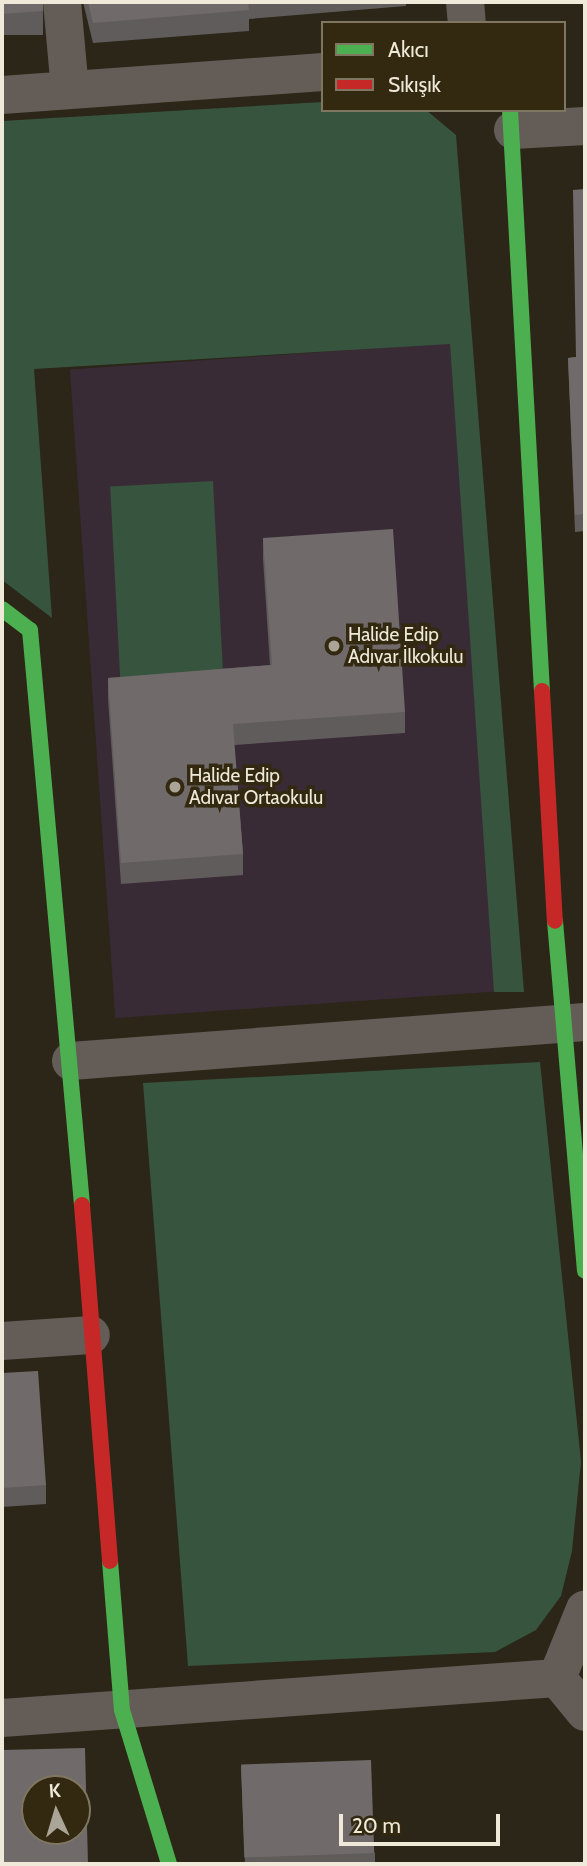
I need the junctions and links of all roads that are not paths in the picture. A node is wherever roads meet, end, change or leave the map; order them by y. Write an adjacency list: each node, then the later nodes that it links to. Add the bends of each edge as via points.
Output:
1 (62, 2): 5 (street)
2 (466, 2): 3 (street)
3 (467, 21)
4 (321, 72): 5 (street)
5 (70, 90): 6 (street)
6 (2, 95)
7 (512, 120): 8 (street); 10 (street, via 556,926)
8 (585, 126)
9 (2, 609): 11 (street, via 30,630)
10 (576, 1023): 11 (street); 12 (street)
11 (71, 1061): 13 (street)
12 (585, 1271)
13 (91, 1335): 14 (street); 17 (street)
14 (2, 1341)
15 (585, 1609): 16 (street)
16 (557, 1678): 17 (street); 18 (street)
17 (122, 1710): 19 (street); 20 (street)
18 (585, 1712)
19 (2, 1718)
20 (169, 1864)

